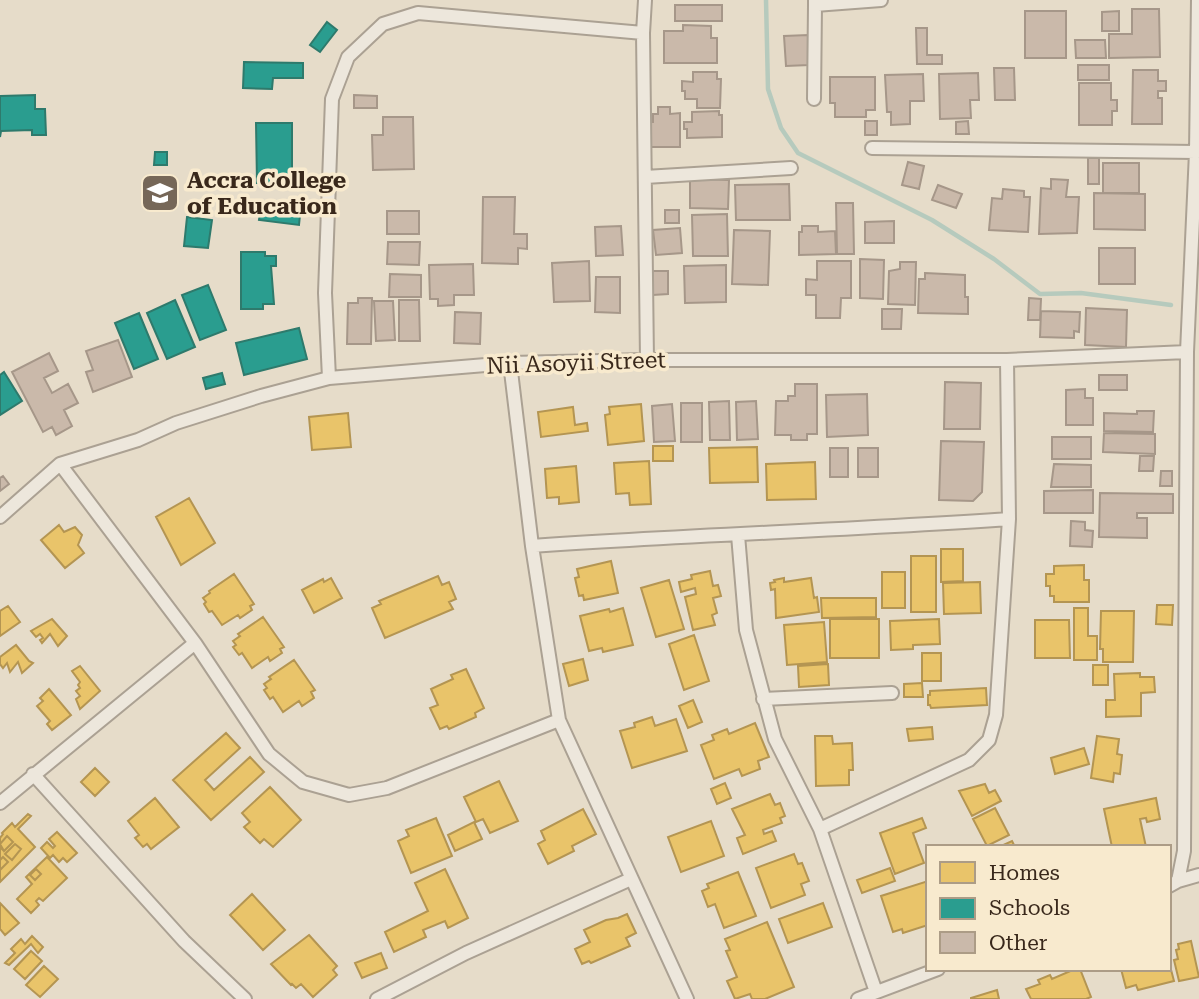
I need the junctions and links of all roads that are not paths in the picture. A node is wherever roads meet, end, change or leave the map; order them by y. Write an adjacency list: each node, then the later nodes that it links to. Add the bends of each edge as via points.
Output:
1 (645, 0): 5 (street)
2 (881, 0): 4 (street)
3 (1198, 0): 8 (street)
4 (815, 3): 6 (street)
5 (643, 33): 10 (street); 15 (street, via 418,13 383,24 348,57 332,99 325,293)
6 (814, 99)
7 (872, 148): 8 (street)
8 (1196, 152): 11 (street)
9 (791, 168): 10 (street)
10 (645, 177): 12 (street)
11 (1187, 352): 13 (street, Nii Asoyii Street); 30 (street, via 1184,851)
12 (648, 360): 13 (street, Nii Asoyii Street); 14 (street, Nii Asoyii Street)
13 (1007, 360): 18 (street)
14 (510, 363): 15 (street, Nii Asoyii Street); 20 (street)
15 (329, 379): 16 (street, Nii Asoyii Street, via 261,396)
16 (60, 464): 17 (street, Nii Asoyii Street); 21 (street)
17 (0, 517)
18 (1009, 519): 19 (street); 27 (street, via 996,715 989,740 969,760)
19 (738, 535): 20 (street); 23 (street, via 746,630)
20 (532, 546): 24 (street)
21 (195, 643): 24 (street, via 269,754 303,782 349,795 387,788); 25 (street)
22 (892, 693): 23 (street)
23 (763, 699): 27 (street, via 775,739)
24 (559, 720): 29 (street)
25 (33, 774): 26 (street); 33 (street, via 184,941)
26 (0, 803)
27 (820, 829): 32 (street)
28 (1199, 875): 30 (street)
29 (631, 879): 34 (street, via 466,953); 35 (street)
30 (1174, 884)
31 (933, 971): 32 (street)
32 (876, 992): 36 (street)
33 (245, 999)
34 (377, 999)
35 (687, 999)
36 (858, 999)

